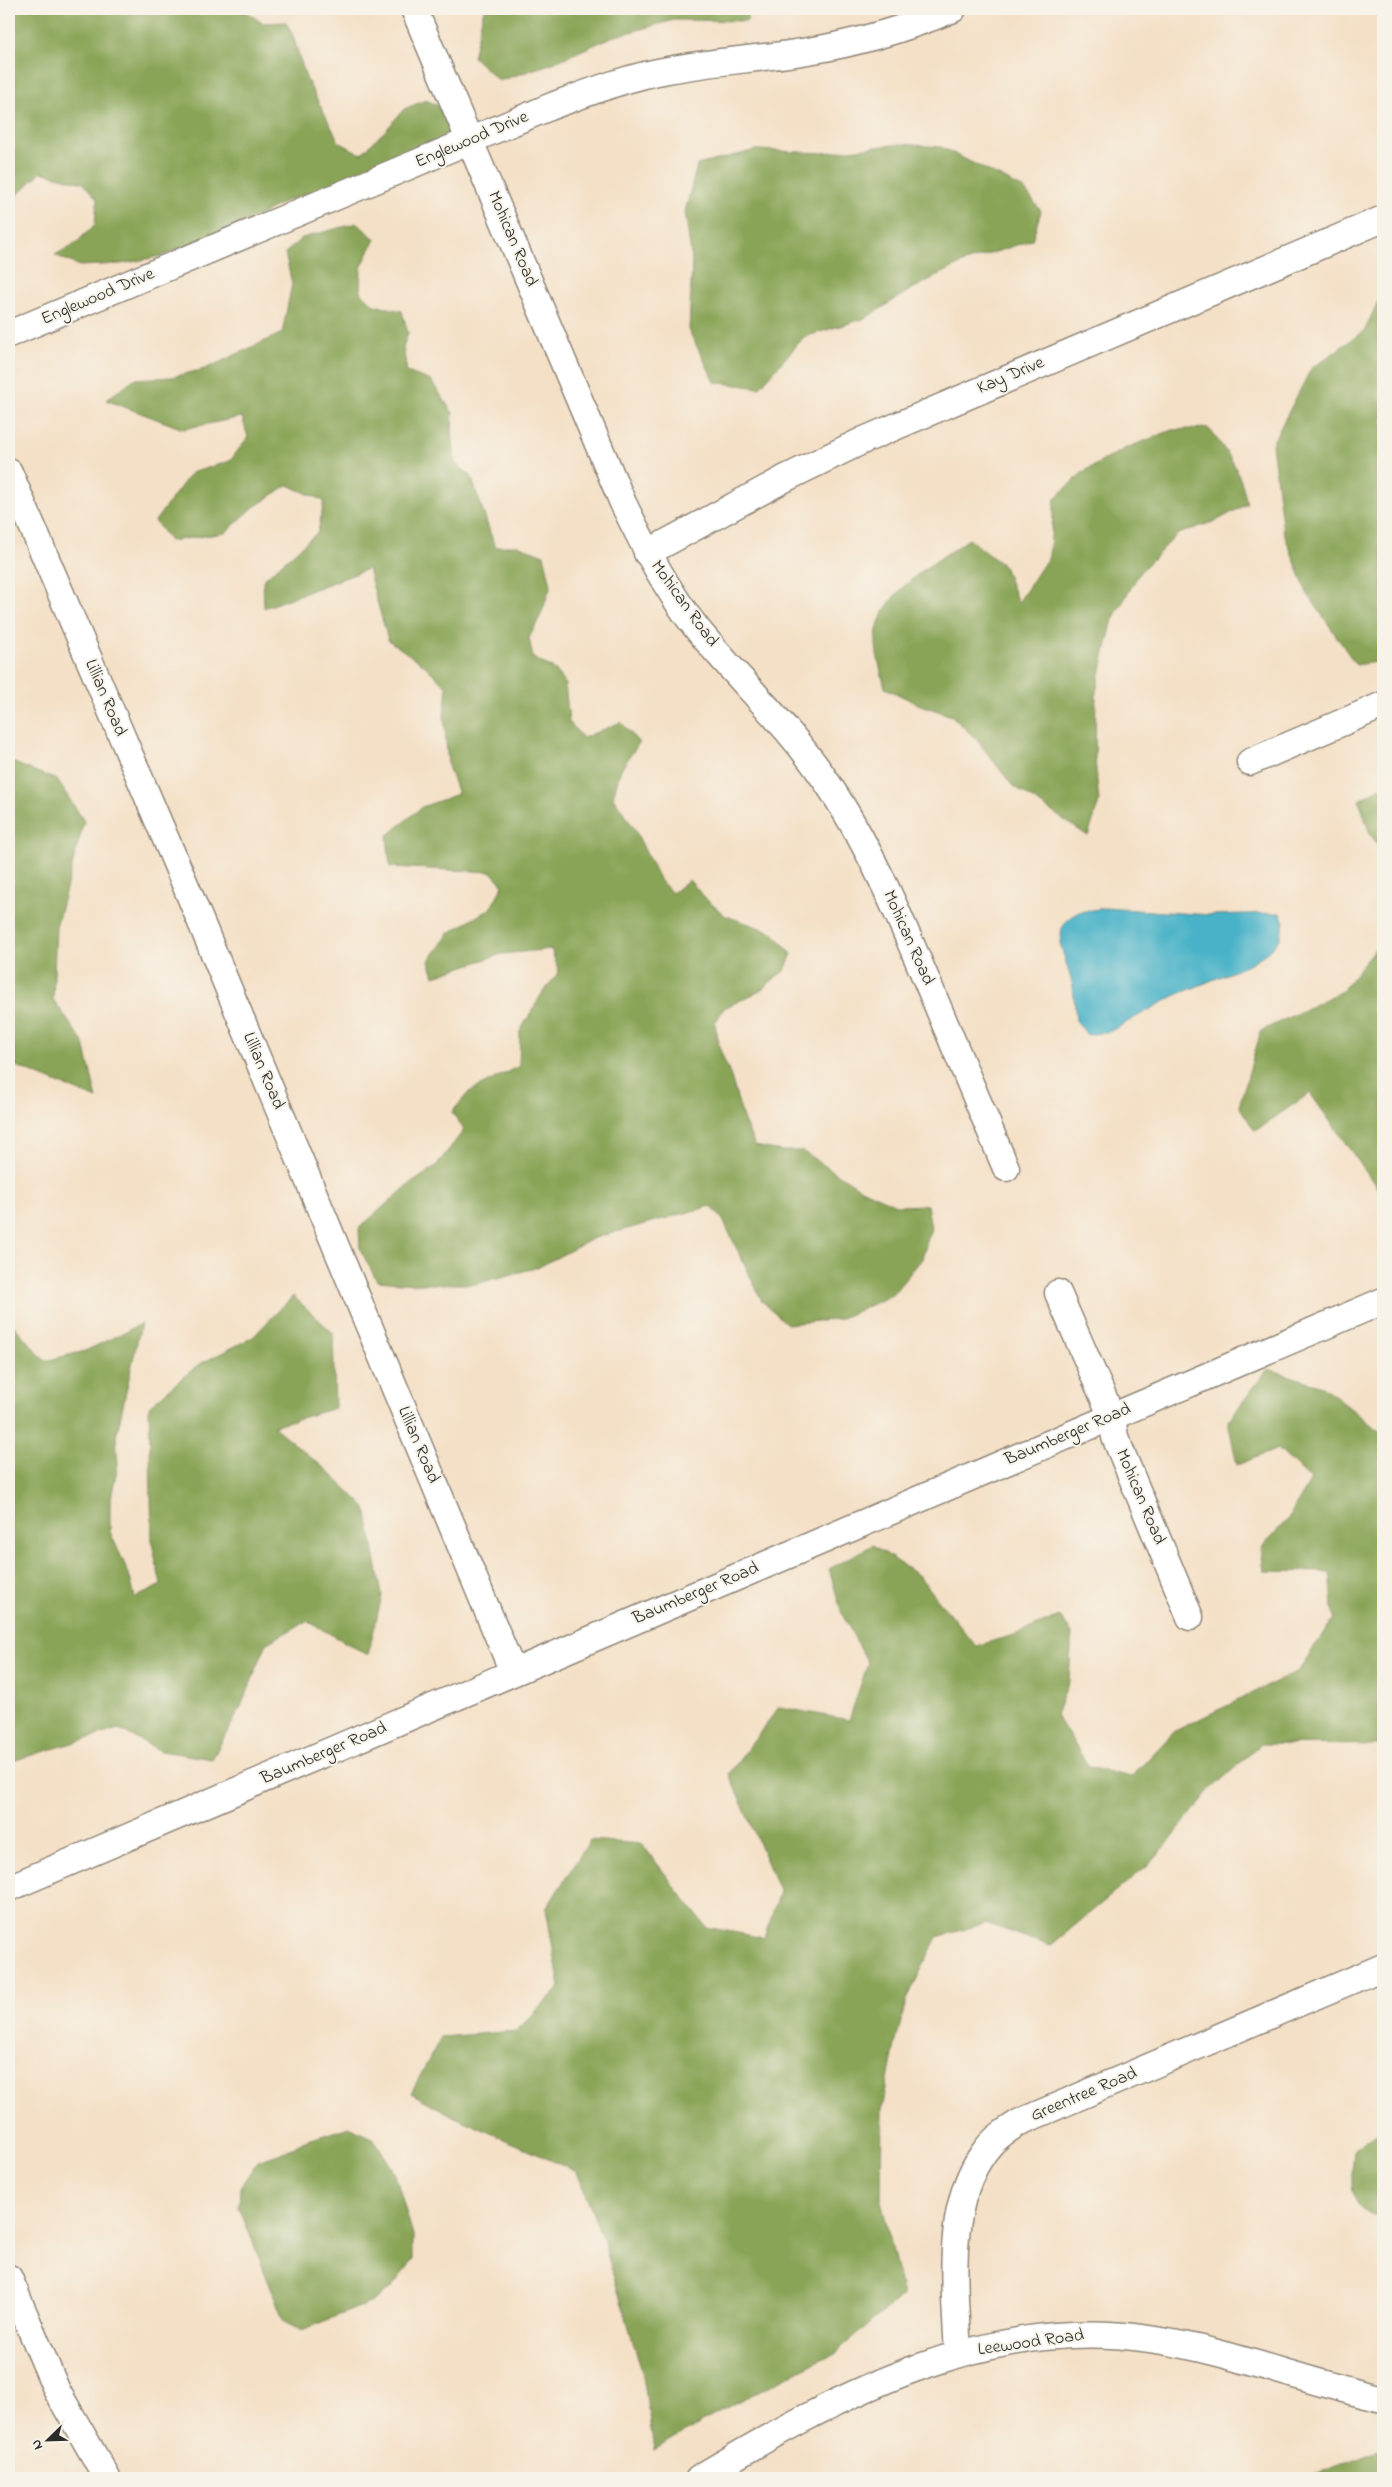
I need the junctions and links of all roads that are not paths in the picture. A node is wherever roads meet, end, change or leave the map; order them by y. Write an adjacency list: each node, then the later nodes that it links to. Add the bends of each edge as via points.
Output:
1 (414, 9): 3 (street, Mohican Road)
2 (954, 9): 3 (street, Englewood Drive, via 846,44 628,78)
3 (471, 141): 5 (street, Englewood Drive); 7 (street, Mohican Road)
4 (1383, 219): 7 (street, Kay Drive, via 864,440)
5 (9, 334)
6 (9, 472): 15 (street, Lillian Road)
7 (647, 553): 10 (street, Mohican Road, via 675,599 699,630 795,737 852,823 898,913)
8 (1383, 706): 9 (street)
9 (1250, 762)
10 (1006, 1168)
11 (1058, 1293): 13 (street, Mohican Road)
12 (1383, 1301): 13 (street, Baumberger Road)
13 (1112, 1417): 14 (street, Mohican Road, via 1115,1437); 15 (street, Baumberger Road)
14 (1190, 1617)
15 (513, 1672): 16 (street, Baumberger Road)
16 (9, 1888)
17 (1383, 1967): 19 (street, Greentree Road, via 1020,2122 1002,2134 980,2158 962,2209 954,2261)
18 (9, 2278): 21 (street, via 57,2391)
19 (958, 2354): 20 (street, Leewood Road, via 1056,2336 1086,2334 1148,2338 1214,2352); 22 (street, Leewood Road, via 910,2370 844,2400 768,2438)
20 (1383, 2399)
21 (107, 2478)
22 (699, 2478)

